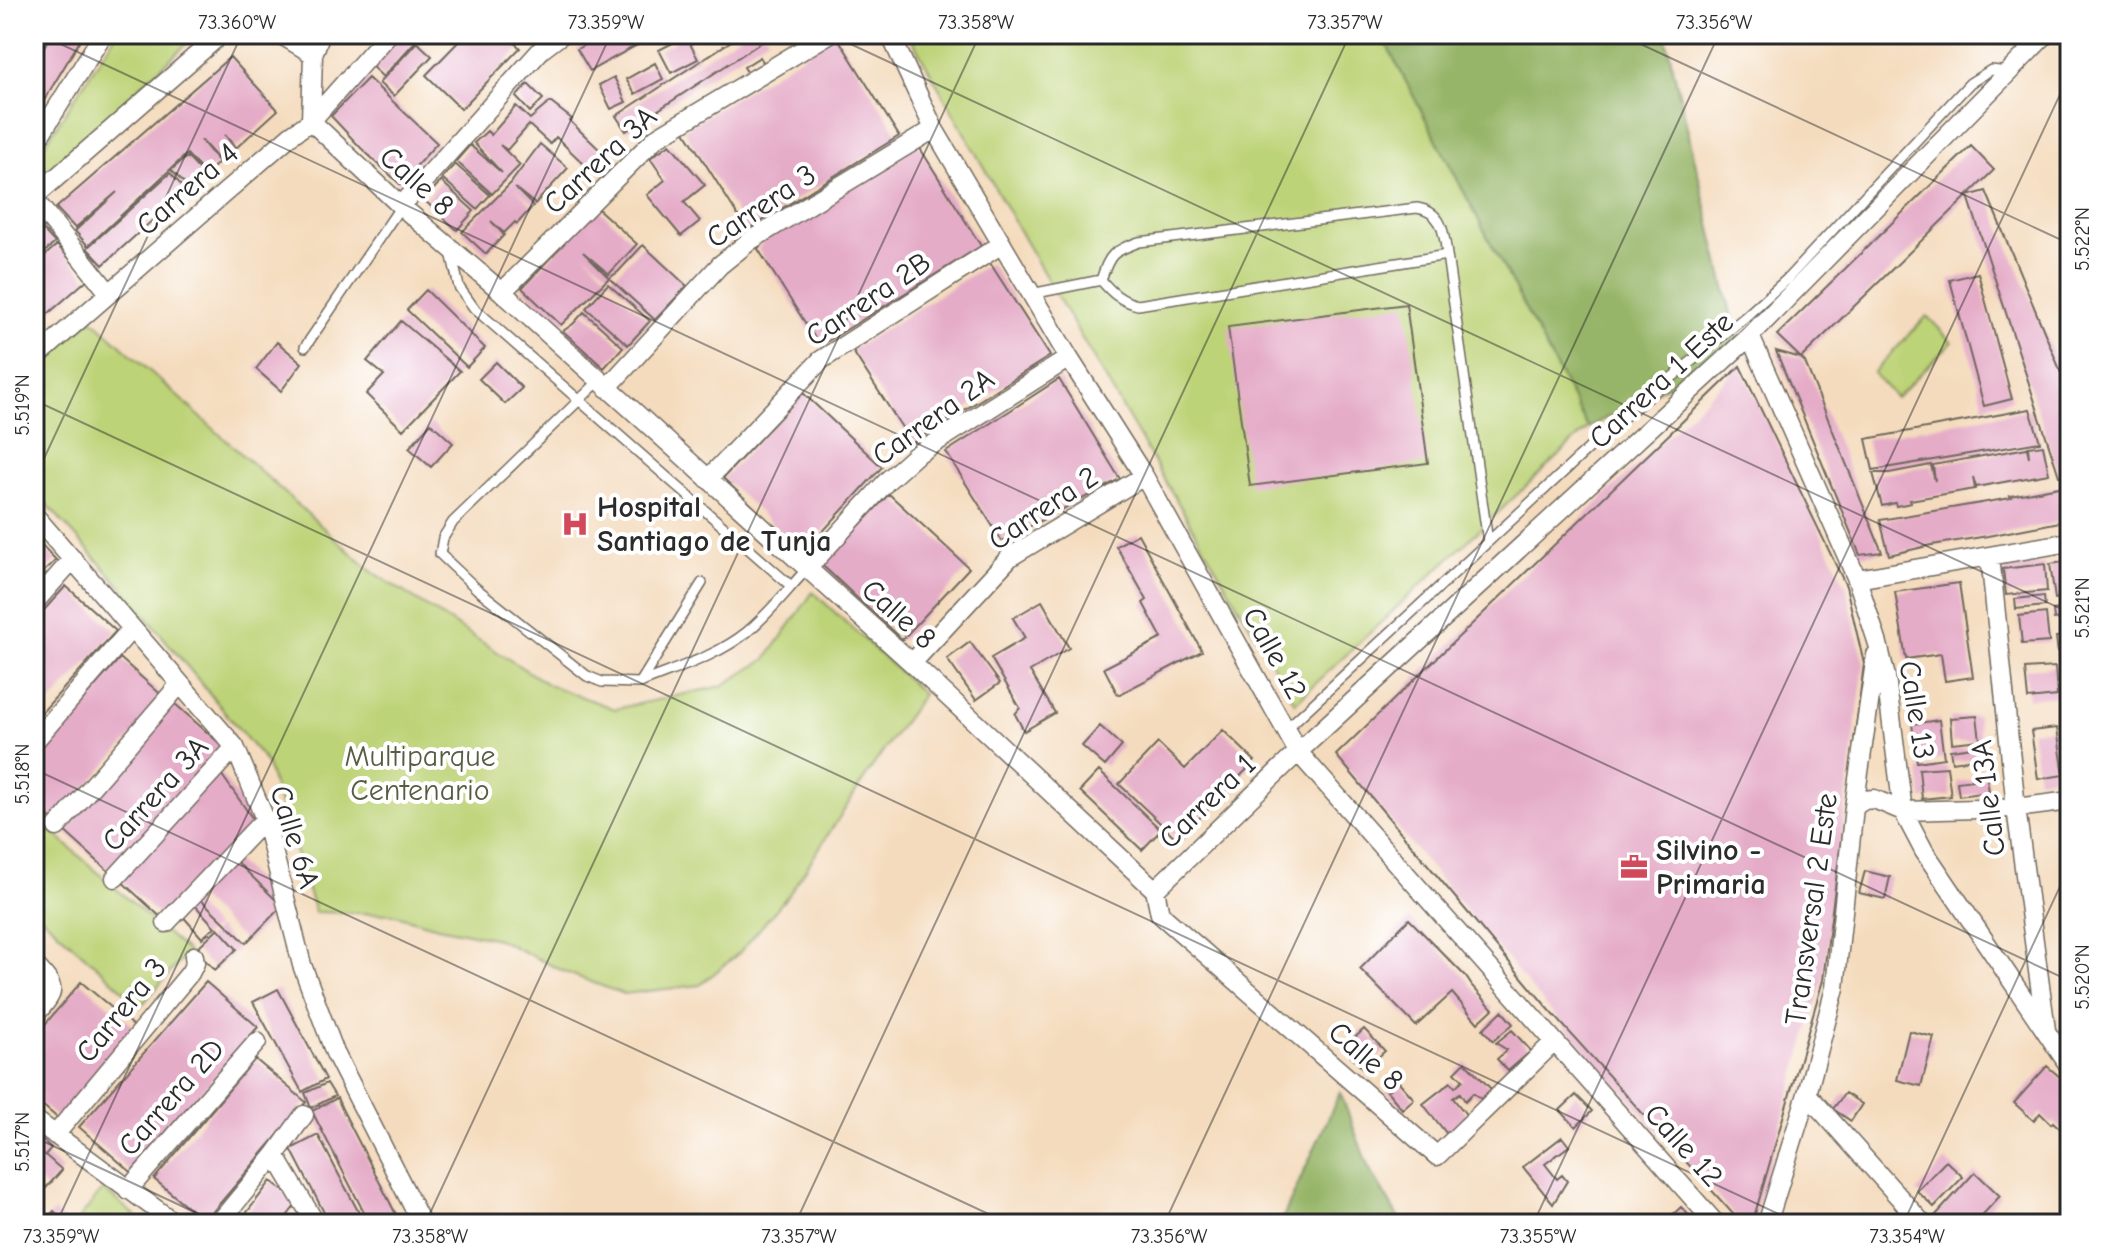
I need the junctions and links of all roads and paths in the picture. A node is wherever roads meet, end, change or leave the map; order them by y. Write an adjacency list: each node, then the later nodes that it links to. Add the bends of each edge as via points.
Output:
1 (103, 34): 13 (street)
2 (221, 34): 16 (street)
3 (280, 34): 10 (street)
4 (321, 34): 10 (street)
5 (388, 34): 12 (street, Carrera 4)
6 (562, 34): 17 (street, via 541,50)
7 (829, 34): 22 (street, Carrera 3A, via 656,138)
8 (890, 34): 14 (street, Calle 12)
9 (2046, 34): 11 (street, Carrera 1 Este)
10 (313, 54): 12 (street)
11 (2009, 72): 25 (street, Carrera 1 Este); 34 (lane, via 1991,70 1970,83 1787,279 1612,427)
12 (311, 121): 17 (street, Calle 8); 23 (street, Carrera 4)
13 (40, 122): 15 (street)
14 (934, 129): 18 (street, Calle 12); 29 (street, Carrera 3, via 751,240)
15 (34, 145)
16 (34, 198): 23 (street)
17 (401, 206): 19 (street, Calle 8); 26 (lane)
18 (1002, 244): 24 (street, Calle 12); 32 (street, Carrera 2B, via 821,360)
19 (451, 248): 22 (street, Calle 8); 30 (lane, via 459,287 474,308)
20 (1447, 255): 21 (lane, via 1138,305 1112,293); 21 (lane, via 1439,219 1417,208 1139,242 1113,253); 34 (lane)
21 (1101, 280): 24 (lane)
22 (502, 292): 29 (street, Calle 8)
23 (109, 293): 28 (street, Carrera 4)
24 (1031, 294): 27 (street, Calle 12)
25 (1750, 336): 39 (street, Calle 13); 51 (street, Carrera 1 Este)
26 (305, 347)
27 (1069, 358): 31 (street, Calle 12); 38 (street, Carrera 2A, via 916,455)
28 (34, 359)
29 (603, 384): 30 (lane); 32 (street, Calle 8)
30 (579, 400): 41 (lane); 46 (lane, via 453,522 440,554 587,676)
31 (1144, 476): 45 (street, Carrera 2, via 1010,557); 48 (street, Calle 12)
32 (708, 479): 38 (street, Calle 8)
33 (34, 515): 37 (street, Calle 6A)
34 (1488, 542): 48 (lane)
35 (2070, 542): 36 (street)
36 (1990, 556): 39 (street); 54 (street, Calle 13A)
37 (73, 559): 42 (street); 43 (street, Calle 6A)
38 (807, 569): 41 (lane); 45 (street, Calle 8)
39 (1857, 579): 44 (street, Calle 13)
40 (702, 583): 46 (lane)
41 (791, 586): 46 (lane, via 725,647)
42 (34, 603)
43 (132, 628): 47 (street, Calle 6A); 49 (street)
44 (1878, 644): 53 (street, Transversal 2 Este); 55 (street, Calle 13)
45 (912, 663): 59 (street, Calle 8)
46 (640, 683)
47 (180, 684): 50 (street, Calle 6A); 57 (street)
48 (1285, 730): 51 (street, Calle 12)
49 (34, 742)
50 (235, 747): 56 (street, Calle 6A); 58 (street, Carrera 3A)
51 (1298, 752): 59 (street, Carrera 1); 66 (street, Calle 12)
52 (2070, 801): 54 (street)
53 (1854, 807): 55 (street, via 1874,799); 68 (street, Transversal 2 Este, via 1835,988)
54 (2016, 808): 55 (street); 64 (street, Calle 13A)
55 (1903, 811): 64 (street, Calle 13)
56 (265, 819): 60 (street, Carrera 3); 77 (street, Calle 6A, via 302,965 335,1053)
57 (57, 827)
58 (115, 878)
59 (1155, 890): 66 (street, Calle 8, via 1160,914 1437,1156)
60 (166, 923)
61 (194, 956): 71 (street, Carrera 3, via 190,973)
62 (34, 964): 63 (street, via 52,988)
63 (34, 1016)
64 (2046, 1034): 67 (street, Calle 13)
65 (257, 1042): 73 (street, Carrera 2D)
66 (1554, 1042): 78 (street, Calle 12)
67 (2067, 1060)
68 (1807, 1094): 79 (street, Transversal 2 Este); 80 (street)
69 (304, 1115): 72 (street)
70 (34, 1119): 71 (street)
71 (55, 1135): 73 (street)
72 (275, 1155): 75 (street); 76 (street)
73 (128, 1190): 74 (street)
74 (176, 1224)
75 (218, 1224)
76 (316, 1224)
77 (422, 1224)
78 (1716, 1224)
79 (1767, 1224)
80 (1923, 1224)

